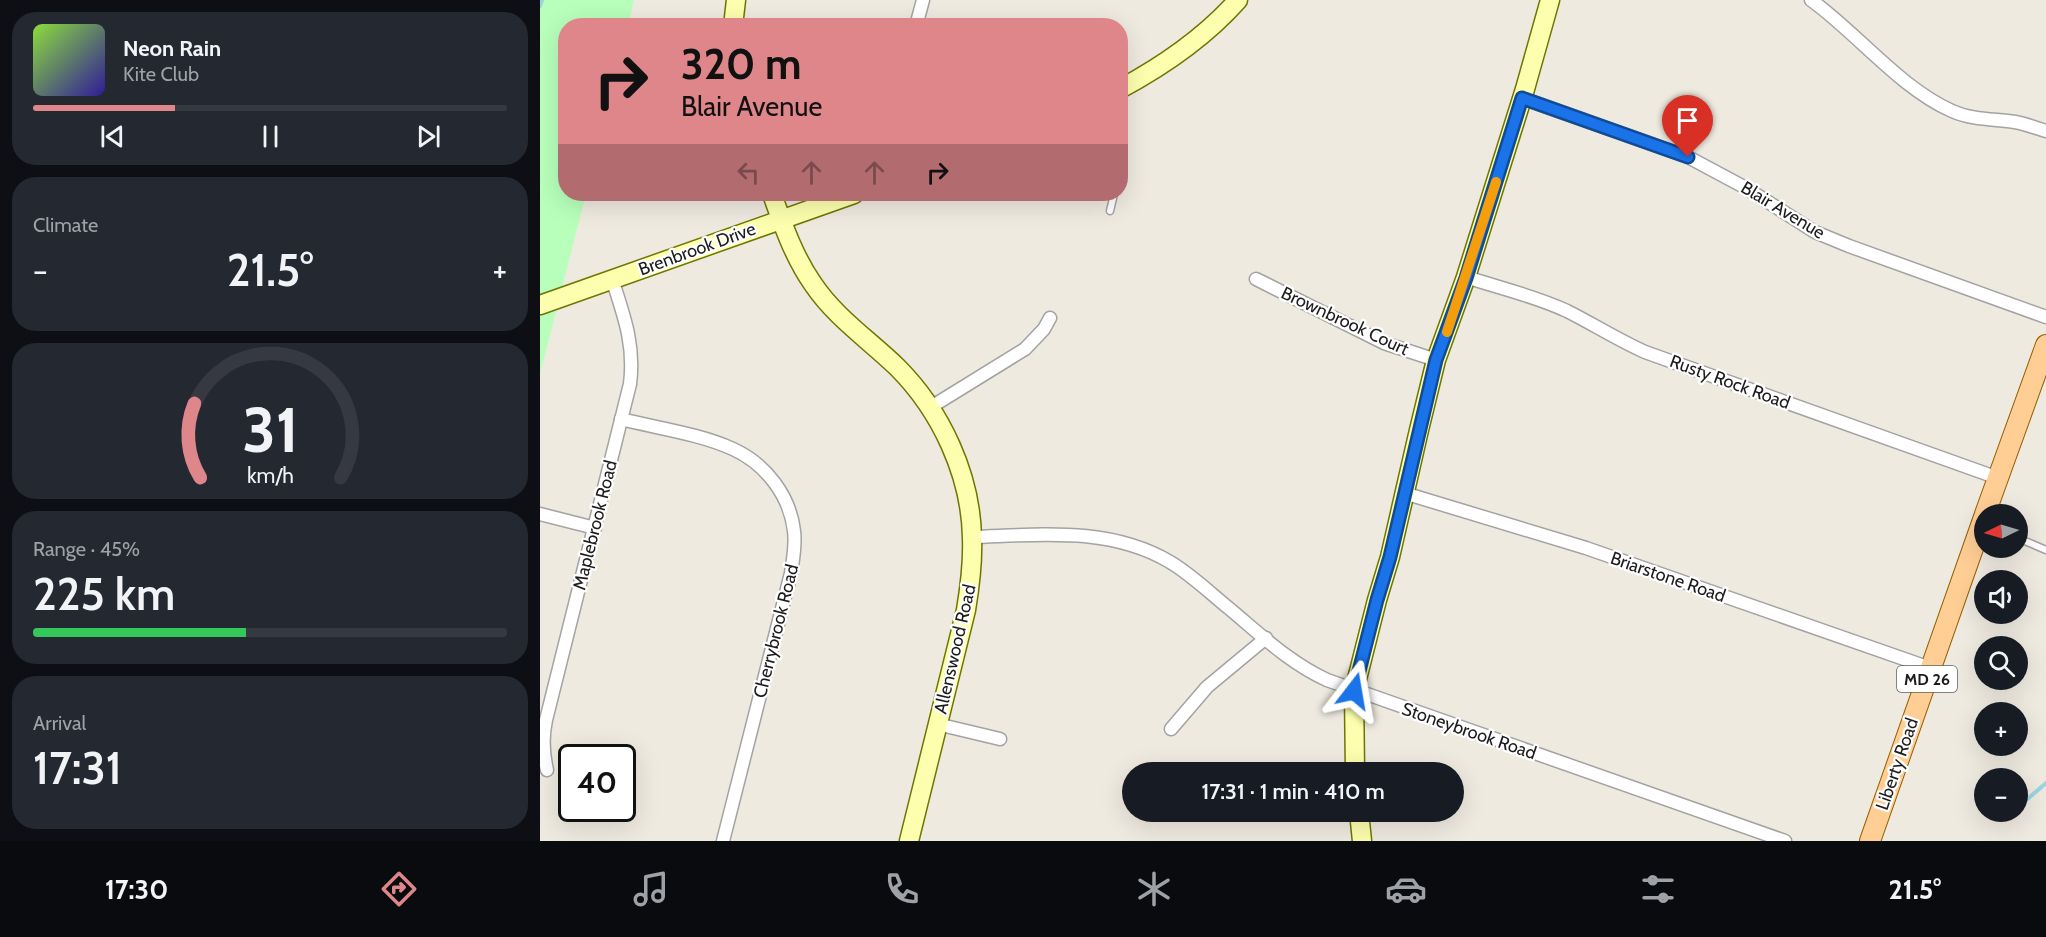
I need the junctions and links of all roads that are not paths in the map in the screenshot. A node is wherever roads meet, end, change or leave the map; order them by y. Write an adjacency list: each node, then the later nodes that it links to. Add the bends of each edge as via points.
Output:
1 (736, 0): 6 (street)
2 (922, 0): 7 (street)
3 (1238, 0): 8 (street, via 1176,55)
4 (1550, 0): 9 (street)
5 (1811, 0): 10 (street, via 1936,103 1972,117 2015,122)
6 (734, 18)
7 (918, 18)
8 (1128, 84)
9 (1522, 98): 16 (street); 20 (street, Blair Avenue, via 1688,157 1815,232)
10 (2046, 131)
11 (775, 201): 15 (street, Allenswood Road)
12 (834, 201): 15 (street, Brenbrook Drive)
13 (1112, 201): 14 (lane)
14 (1110, 211)
15 (781, 219): 17 (street, Brenbrook Drive); 24 (street, Allenswood Road, via 814,286)
16 (1466, 278): 23 (street); 26 (street, Rusty Rock Road, via 1550,304 1645,352)
17 (612, 279): 19 (street, Brenbrook Drive); 25 (street, Maplebrook Road, via 627,327 632,363)
18 (1256, 279): 23 (street, Brownbrook Court, via 1384,343)
19 (540, 305)
20 (2046, 317)
21 (1050, 318): 24 (street, via 1024,349)
22 (2046, 345): 26 (main road, Liberty Road / MD 26)
23 (1436, 360): 27 (street)
24 (931, 407): 31 (street, Allenswood Road, via 962,477)
25 (621, 419): 30 (street, Maplebrook Road); 44 (street, Cherrybrook Road, via 715,442 754,462 782,494 795,532 791,573)
26 (1998, 478): 28 (main road, Liberty Road / MD 26)
27 (1404, 493): 36 (street, Briarstone Road, via 1586,548); 37 (street)
28 (1989, 504)
29 (540, 514): 30 (street)
30 (595, 528): 42 (street, Maplebrook Road, via 546,720 543,754)
31 (972, 537): 35 (street, Stoneybrook Road, via 1066,534 1127,544 1170,562); 38 (street, Allenswood Road, via 972,574 966,610)
32 (2028, 542): 34 (lane)
33 (1974, 548): 36 (main road, Liberty Road / MD 26)
34 (2046, 550)
35 (1266, 638): 37 (street, Stoneybrook Road, via 1308,671); 39 (street, via 1207,687)
36 (1930, 669): 48 (main road, Liberty Road / MD 26)
37 (1354, 691): 41 (street); 47 (street, Stoneybrook Road)
38 (938, 724): 40 (street); 45 (street, Allenswood Road)
39 (1172, 729)
40 (1000, 739)
41 (1355, 762)
42 (547, 770)
43 (1360, 822): 46 (street)
44 (723, 841)
45 (909, 841)
46 (1362, 841)
47 (1785, 841)
48 (1870, 841)

